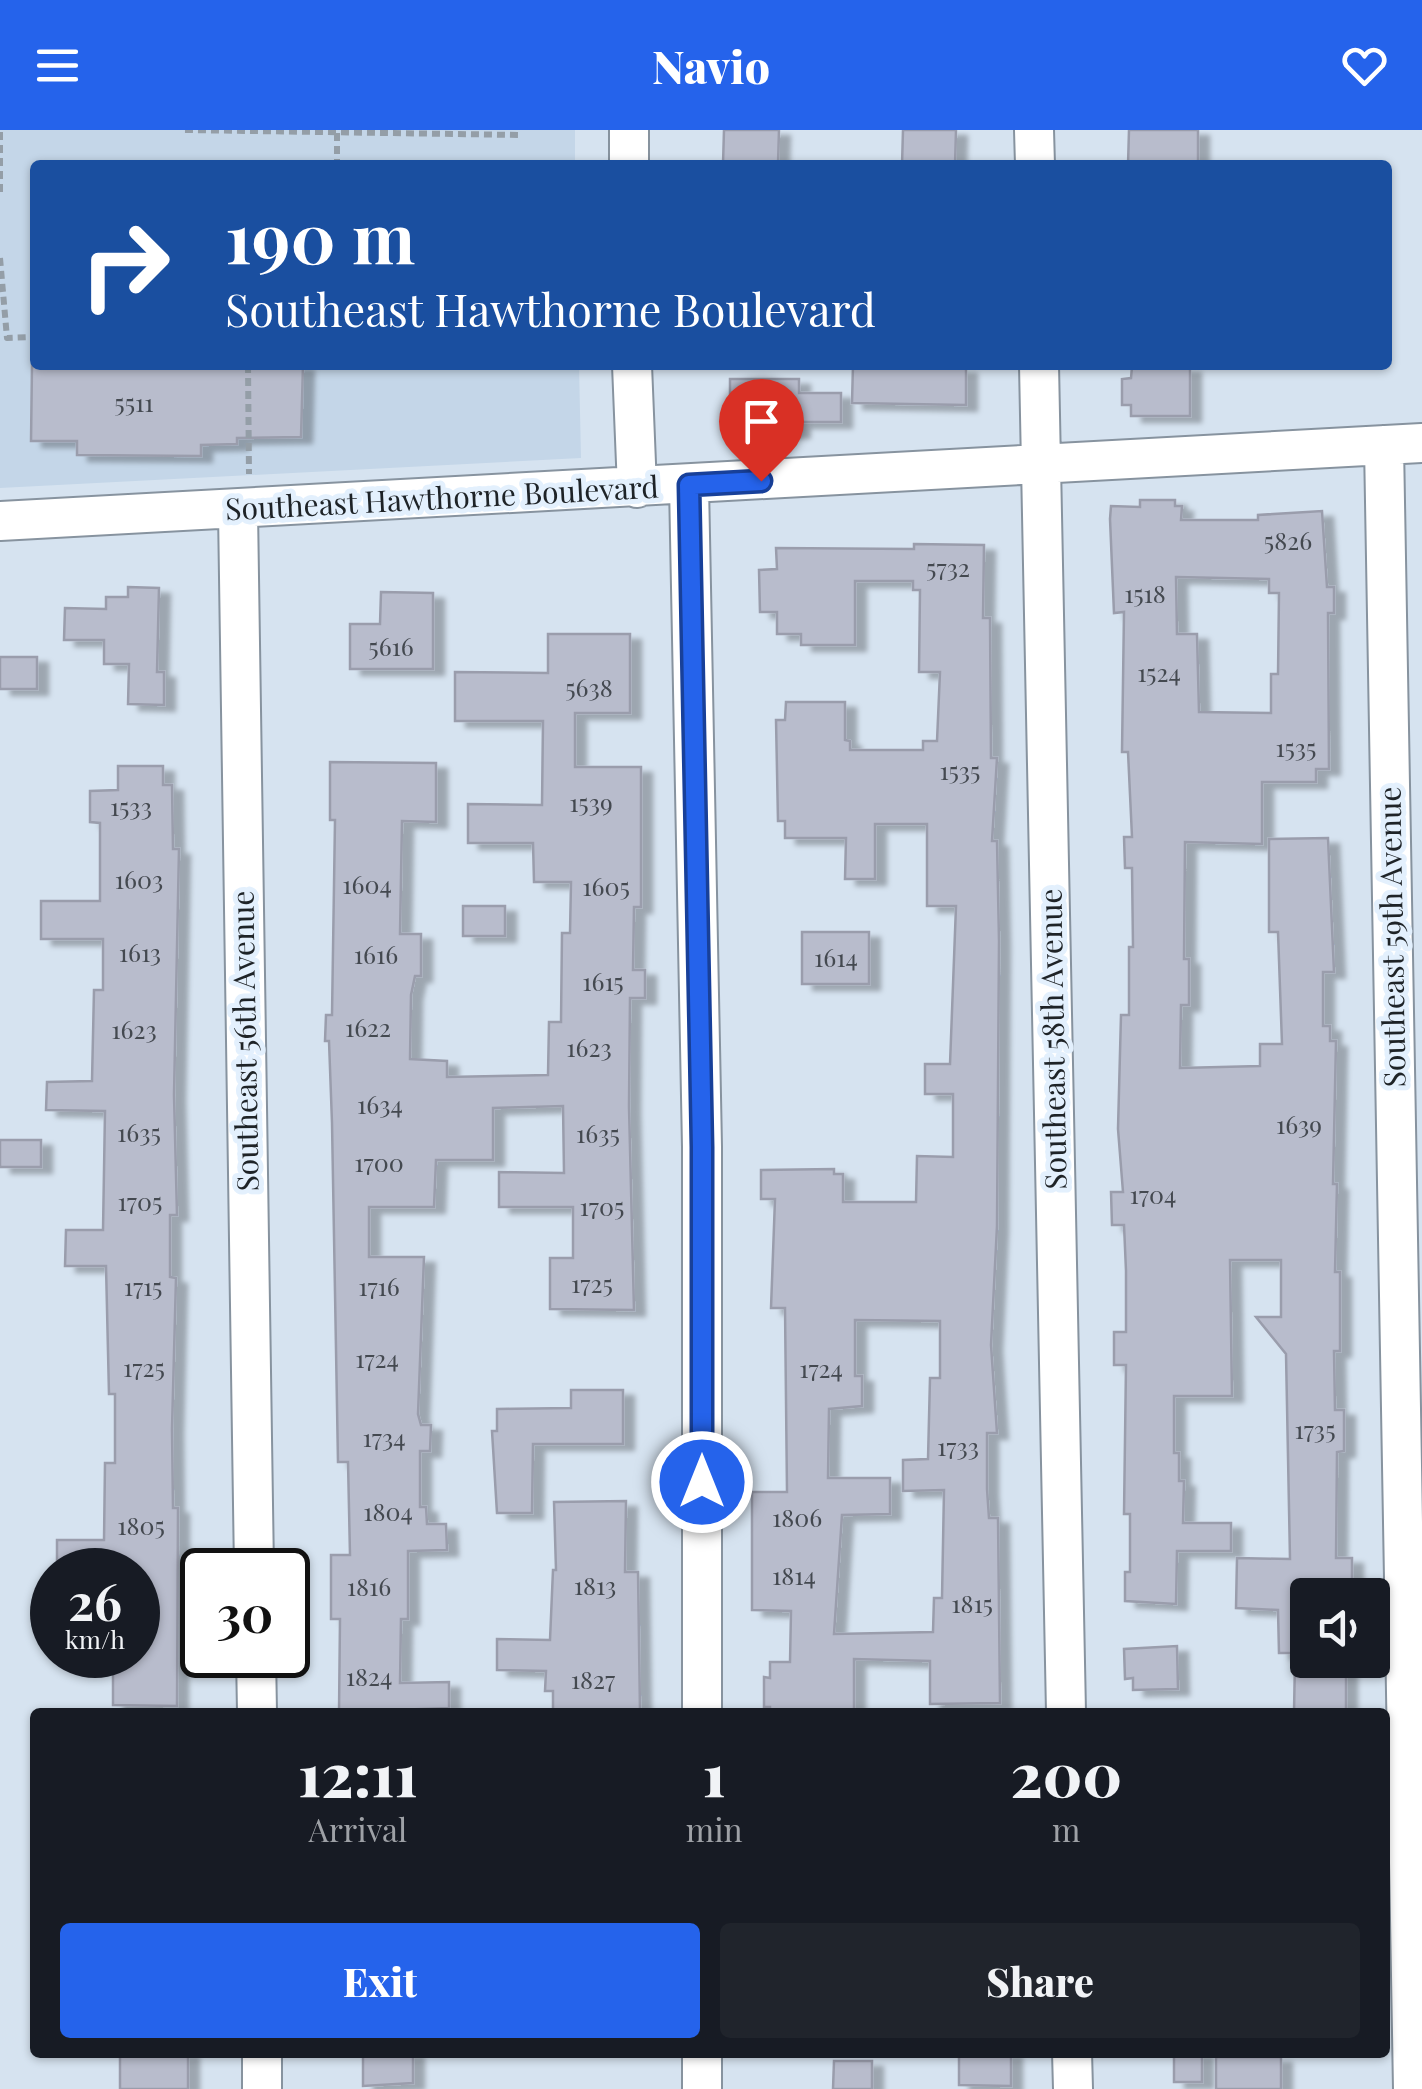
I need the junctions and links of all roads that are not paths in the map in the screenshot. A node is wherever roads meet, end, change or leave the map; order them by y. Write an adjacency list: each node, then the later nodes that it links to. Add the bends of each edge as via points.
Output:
1 (629, 130): 3 (street)
2 (1034, 130): 4 (street)
3 (629, 160)
4 (1035, 160)
5 (632, 370): 11 (street)
6 (1039, 370): 9 (street, Southeast 58th Avenue)
7 (1422, 443): 8 (street, Southeast Hawthorne Boulevard)
8 (1384, 445): 9 (street, Southeast Hawthorne Boulevard); 25 (street, Southeast 59th Avenue)
9 (1044, 464): 10 (street, Southeast Hawthorne Boulevard); 18 (street, Southeast 58th Avenue)
10 (689, 485): 11 (street, Southeast Hawthorne Boulevard); 17 (street, via 702,1147)
11 (637, 488): 12 (street, Southeast Hawthorne Boulevard)
12 (238, 511): 13 (street, Southeast Hawthorne Boulevard); 14 (street, Southeast 56th Avenue)
13 (0, 521)
14 (254, 1548)
15 (256, 1678): 16 (street)
16 (257, 1708)
17 (702, 1708)
18 (1066, 1708)
19 (262, 2058): 22 (street)
20 (702, 2058): 23 (street)
21 (1072, 2058): 24 (street)
22 (262, 2089)
23 (702, 2089)
24 (1073, 2089)
25 (1413, 2089)

